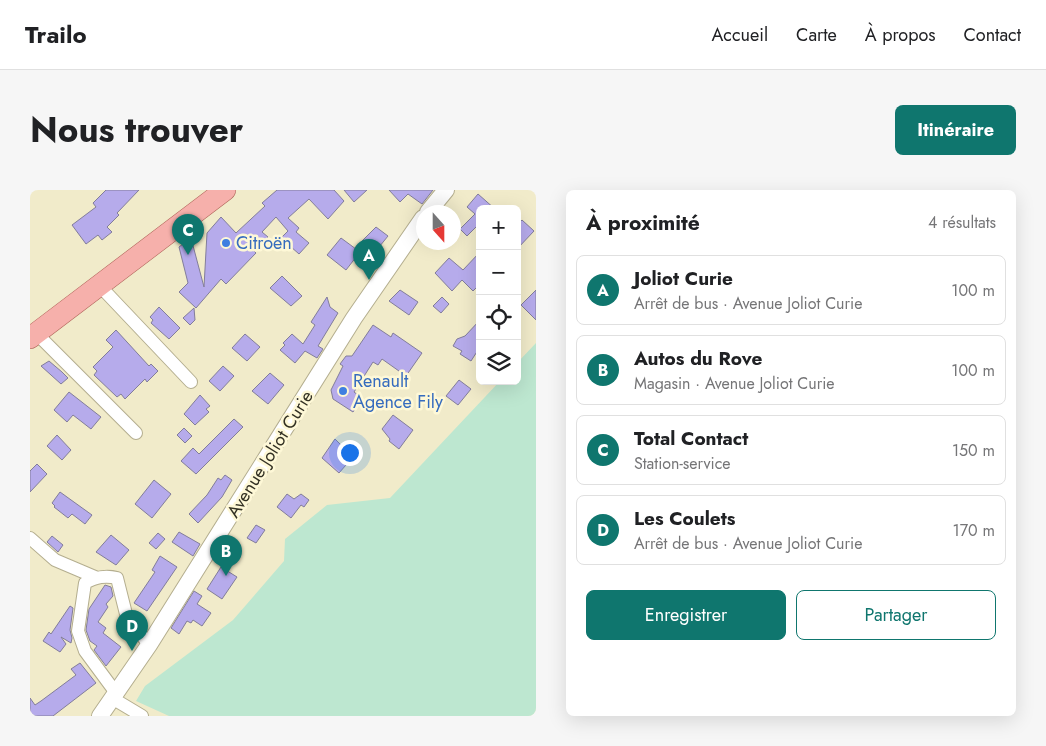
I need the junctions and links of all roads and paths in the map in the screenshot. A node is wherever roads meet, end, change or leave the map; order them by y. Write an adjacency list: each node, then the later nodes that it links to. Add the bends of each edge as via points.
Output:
1 (225, 190): 5 (main road)
2 (446, 190): 3 (street)
3 (434, 205)
4 (416, 229): 11 (street, Avenue Joliot Curie, via 354,318)
5 (99, 286): 6 (main road); 7 (street)
6 (33, 335): 8 (street)
7 (191, 382)
8 (136, 432)
9 (30, 538): 10 (street, via 55,560)
10 (95, 578): 11 (street, via 117,578 126,614); 12 (street, via 85,583 78,631 85,652)
11 (149, 645): 12 (street, Avenue Joliot Curie)
12 (114, 696): 13 (street, Avenue Joliot Curie); 14 (street)
13 (100, 716)
14 (142, 716)

